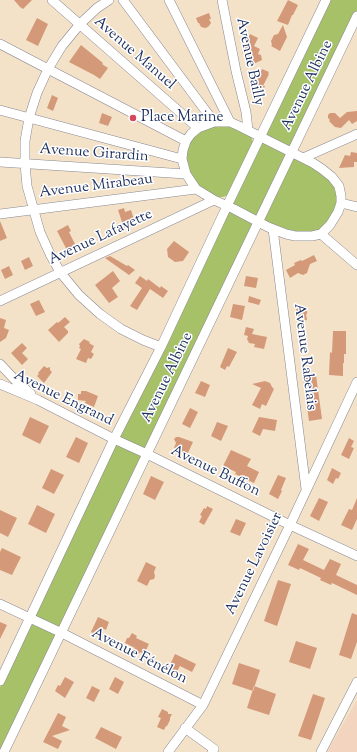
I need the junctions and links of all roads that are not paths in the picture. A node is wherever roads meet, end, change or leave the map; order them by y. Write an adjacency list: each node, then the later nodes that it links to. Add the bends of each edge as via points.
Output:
1 (52, 0): 8 (street, Avenue Manuel)
2 (109, 0): 8 (street)
3 (122, 0): 13 (street)
4 (168, 0): 14 (street)
5 (222, 0): 16 (street, Avenue Bailly)
6 (326, 0): 18 (street, Avenue Albine)
7 (357, 16): 20 (street, Avenue Albine)
8 (80, 24): 10 (street); 15 (street, Avenue Manuel)
9 (0, 44): 10 (street)
10 (48, 69): 12 (street); 19 (street)
11 (0, 110): 12 (street)
12 (29, 118): 22 (street); 24 (street)
13 (214, 122): 14 (street); 15 (street)
14 (230, 122): 16 (street)
15 (198, 128): 19 (street)
16 (248, 130): 18 (street)
17 (357, 134): 21 (street)
18 (260, 137): 20 (street); 29 (street, Avenue Albine)
19 (186, 141): 22 (street)
20 (292, 153): 21 (street); 33 (street, Avenue Albine)
21 (304, 158): 28 (street, via 332,177 339,186)
22 (182, 159): 25 (street)
23 (0, 162): 24 (street, Avenue Girardin)
24 (25, 164): 25 (street, Avenue Girardin); 31 (street)
25 (186, 174): 26 (street)
26 (196, 189): 27 (street); 31 (street, Avenue Mirabeau)
27 (214, 200): 29 (street); 37 (street, Avenue Lafayette)
28 (341, 203): 30 (street); 35 (street, via 330,225)
29 (227, 206): 33 (street); 39 (street, Avenue Albine)
30 (357, 207)
31 (33, 209): 32 (street, Avenue Mirabeau); 37 (street, via 40,232)
32 (0, 214)
33 (258, 222): 34 (street); 45 (street, Avenue Albine)
34 (273, 229): 35 (street, via 295,236); 46 (street, Avenue Rabelais)
35 (321, 234): 36 (street)
36 (357, 265)
37 (60, 272): 38 (street, Avenue Lafayette); 39 (street, via 79,295 100,314 142,340)
38 (0, 301)
39 (161, 347): 44 (street, Avenue Albine)
40 (0, 364): 43 (street)
41 (357, 382): 46 (street, Avenue Lavoisier)
42 (0, 384): 43 (street, Avenue Engrand)
43 (38, 400): 44 (street, Avenue Engrand)
44 (114, 439): 45 (street, Avenue Engrand); 50 (street, Avenue Albine)
45 (147, 454): 47 (street, Avenue Buffon); 51 (street, Avenue Albine)
46 (306, 489): 47 (street, Avenue Lavoisier)
47 (290, 524): 48 (street, Avenue Buffon); 54 (street, Avenue Lavoisier)
48 (357, 556)
49 (0, 604): 50 (street, Avenue Fénélon)
50 (30, 618): 51 (street, Avenue Fénélon); 52 (street, Avenue Albine)
51 (62, 633): 54 (street, Avenue Fénélon); 56 (street, Avenue Albine)
52 (0, 681)
53 (357, 682): 59 (street)
54 (203, 705): 55 (street, Avenue Lavoisier)
55 (186, 728): 57 (street, Avenue Lavoisier); 58 (street, via 214,749)
56 (4, 752)
57 (168, 752)
58 (212, 752)
59 (321, 752)

